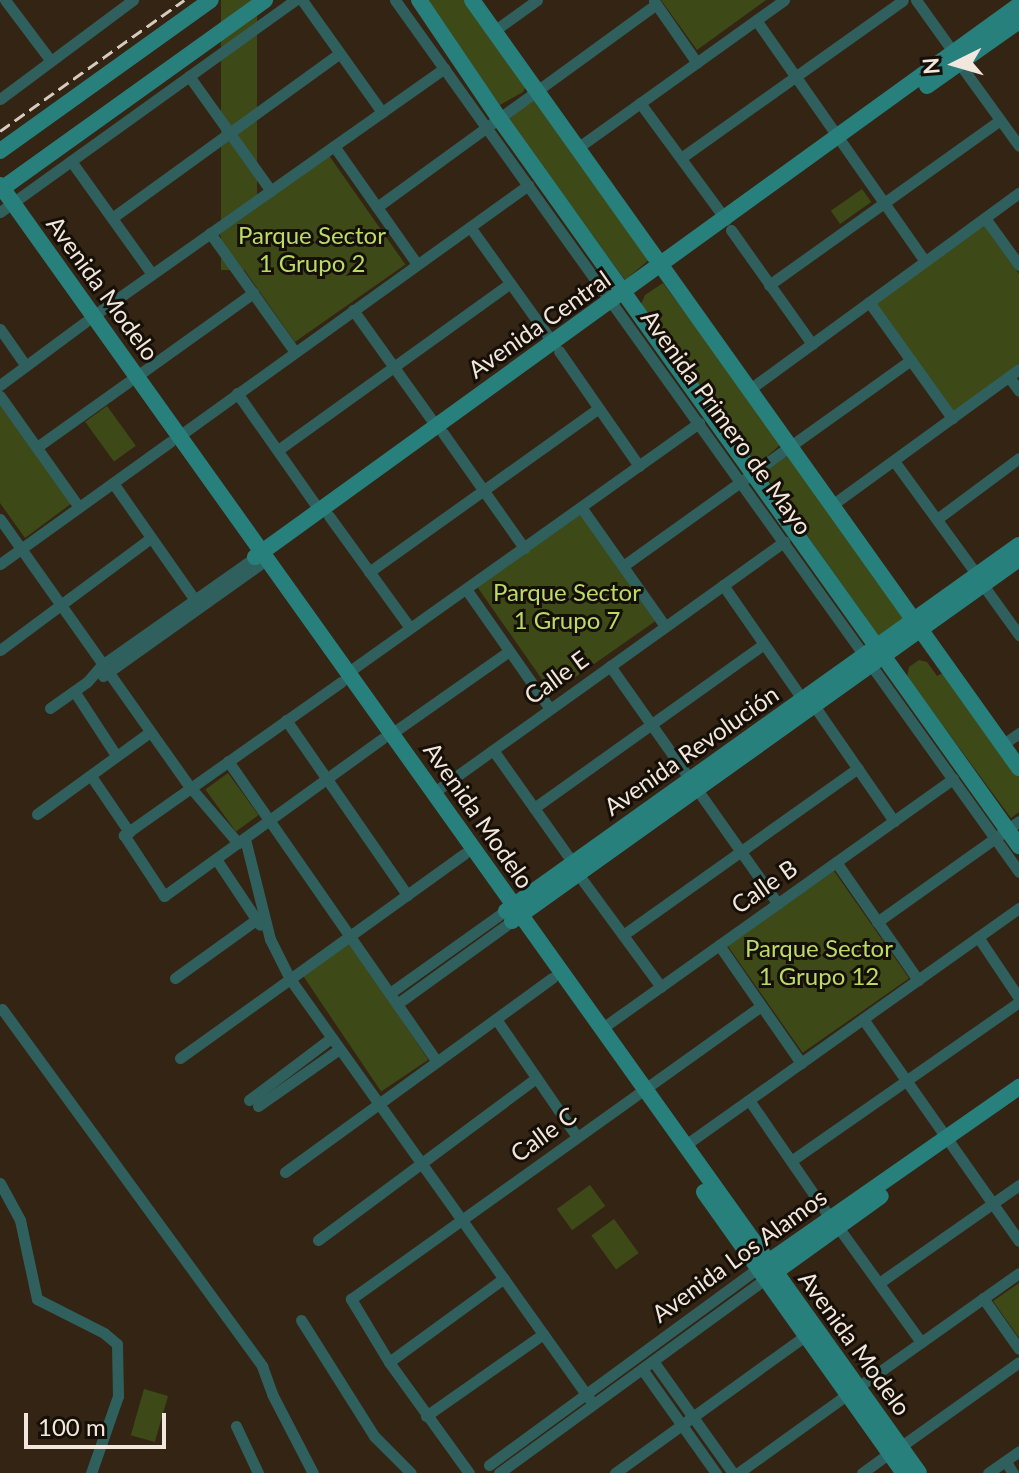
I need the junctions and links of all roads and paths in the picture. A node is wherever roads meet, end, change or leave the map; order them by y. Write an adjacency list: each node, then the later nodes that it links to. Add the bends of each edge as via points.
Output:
1 (123, 0): 17 (street)
2 (133, 0): 17 (street)
3 (211, 0): 38 (street)
4 (265, 0): 44 (street)
5 (295, 0): 25 (street)
6 (302, 0): 20 (street)
7 (395, 0): 24 (street, Avenida Primero de Mayo)
8 (419, 0): 32 (street, Avenida Primero de Mayo)
9 (472, 0): 19 (street, Avenida Primero de Mayo)
10 (537, 0): 19 (street)
11 (784, 0): 18 (street)
12 (903, 0): 26 (street)
13 (916, 0): 21 (street)
14 (12, 2): 22 (street)
15 (654, 2): 23 (street); 27 (street)
16 (1015, 13): 21 (street, Avenida Central)
17 (111, 17): 22 (street)
18 (756, 20): 23 (street); 26 (street)
19 (494, 31): 27 (street, Avenida Primero de Mayo)
20 (340, 53): 30 (street); 33 (street)
21 (957, 58): 31 (street); 34 (street, Avenida Central)
22 (51, 61): 28 (street)
23 (697, 63): 29 (street)
24 (444, 68): 30 (street); 32 (street, Avenida Primero de Mayo)
25 (189, 76): 33 (street); 40 (street)
26 (796, 76): 34 (street); 39 (street)
27 (535, 92): 32 (street); 37 (street, Avenida Primero de Mayo)
28 (0, 99)
29 (640, 103): 37 (street); 39 (street)
30 (382, 112): 35 (street)
31 (1000, 120): 36 (street); 45 (street)
32 (492, 123): 41 (street, Avenida Primero de Mayo); 46 (street); 60 (street, Avenida Primero de Mayo)
33 (230, 133): 42 (street); 47 (street)
34 (842, 141): 45 (street); 49 (street, Avenida Central)
35 (334, 146): 42 (street); 46 (street)
36 (1019, 146)
37 (576, 149): 55 (street, Avenida Primero de Mayo)
38 (0, 151)
39 (681, 158): 49 (street)
40 (71, 161): 44 (street); 47 (street)
41 (528, 185): 50 (street); 60 (street, Avenida Primero de Mayo)
42 (271, 191): 51 (street)
43 (1019, 193): 48 (street)
44 (3, 199): 63 (street, Avenida Modelo)
45 (884, 203): 52 (street); 58 (street)
46 (377, 207): 53 (street)
47 (112, 218): 56 (street)
48 (985, 218): 52 (street); 54 (street)
49 (728, 225): 55 (street, Avenida Central); 58 (street)
50 (470, 227): 53 (street); 57 (street)
51 (210, 233): 56 (street); 59 (street)
52 (925, 261): 61 (street)
53 (417, 264): 62 (street)
54 (1019, 265)
55 (665, 270): 60 (street, Avenida Central); 74 (street, Avenida Primero de Mayo)
56 (152, 274): 63 (street)
57 (510, 283): 66 (street); 70 (street)
58 (769, 285): 65 (street)
59 (253, 293): 67 (street); 72 (street)
60 (621, 301): 66 (street, Avenida Central); 80 (street, Avenida Primero de Mayo); 89 (street, Avenida Primero de Mayo)
61 (869, 302): 65 (street); 68 (street)
62 (353, 310): 67 (street); 70 (street)
63 (89, 319): 69 (street); 72 (street, Avenida Modelo)
64 (0, 329): 69 (street)
65 (812, 344): 74 (street)
66 (556, 347): 78 (street); 81 (street, Avenida Central)
67 (295, 352): 76 (street)
68 (911, 360): 79 (street); 83 (street)
69 (26, 366): 73 (street)
70 (394, 367): 81 (street); 85 (street)
71 (1014, 373): 75 (street); 79 (street)
72 (132, 379): 82 (street, Avenida Modelo); 84 (street)
73 (0, 385)
74 (750, 389): 83 (street, Avenida Primero de Mayo)
75 (1019, 391)
76 (237, 393): 82 (street); 85 (street)
77 (0, 396): 84 (street)
78 (599, 408): 88 (street); 91 (street)
79 (952, 418): 87 (street)
80 (699, 423): 88 (street); 89 (street, Avenida Primero de Mayo)
81 (439, 429): 91 (street); 95 (street, Avenida Central)
82 (174, 439): 90 (street); 103 (street, Avenida Modelo)
83 (791, 445): 89 (street); 92 (street, Avenida Primero de Mayo)
84 (37, 447): 93 (street)
85 (278, 450): 95 (street)
86 (1019, 458): 97 (street)
87 (894, 461): 92 (street); 97 (street)
88 (639, 466): 94 (street)
89 (747, 478): 99 (street, Avenida Primero de Mayo); 106 (street); 120 (street, Avenida Primero de Mayo)
90 (113, 483): 93 (street); 98 (street)
91 (483, 490): 101 (street); 107 (street)
92 (832, 505): 114 (street, Avenida Primero de Mayo)
93 (79, 507): 102 (street)
94 (581, 507): 101 (street); 106 (street)
95 (324, 514): 103 (street, Avenida Central); 107 (street)
96 (0, 519): 102 (street)
97 (937, 519): 108 (street)
98 (151, 538): 111 (street); 112 (street)
99 (784, 542): 109 (street, Calle E); 120 (street, Avenida Primero de Mayo)
100 (1019, 545): 108 (street, Avenida Revolución)
101 (524, 548): 110 (street)
102 (21, 549): 105 (street); 112 (street)
103 (261, 559): 111 (street, Avenida Central); 122 (street, Avenida Central); 123 (street, Avenida Modelo)
104 (1019, 559): 108 (street, Avenida Revolución)
105 (0, 564)
106 (623, 566): 113 (street)
107 (369, 572): 115 (street)
108 (980, 580): 114 (street, Avenida Revolución); 116 (street)
109 (723, 585): 113 (street, Calle E); 117 (street)
110 (466, 589): 115 (street); 119 (street)
111 (195, 600): 122 (street, Avenida Central)
112 (59, 604): 118 (street); 122 (street)
113 (665, 626): 121 (street, Calle E)
114 (916, 626): 120 (street, Avenida Revolución); 133 (street, Avenida Primero de Mayo)
115 (410, 628): 123 (street)
116 (1019, 635)
117 (764, 644): 125 (street); 129 (street)
118 (0, 650)
119 (509, 651): 127 (street); 132 (street)
120 (875, 656): 125 (street, Avenida Revolución); 141 (street, Avenida Primero de Mayo); 149 (street, Avenida Primero de Mayo)
121 (610, 666): 127 (street, Calle E); 129 (street)
122 (106, 670): 124 (street, Avenida Central); 130 (street)
123 (344, 677): 128 (street); 132 (street, Avenida Modelo)
124 (74, 691): 126 (street, Avenida Central); 135 (street)
125 (809, 704): 137 (street); 142 (street, Avenida Revolución)
126 (50, 708)
127 (550, 709): 134 (street, Calle E)
128 (286, 720): 136 (street); 140 (street)
129 (651, 724): 142 (street); 145 (street)
130 (150, 732): 135 (street); 143 (street)
131 (1019, 733): 133 (street)
132 (386, 736): 140 (street); 144 (street, Avenida Modelo); 154 (street, Avenida Modelo)
133 (1002, 745): 138 (street, Avenida Primero de Mayo)
134 (493, 750): 144 (street, Calle E); 145 (street)
135 (115, 754): 139 (street)
136 (228, 761): 143 (street); 147 (street)
137 (858, 768): 148 (street); 153 (street)
138 (1019, 768)
139 (91, 776): 146 (street); 150 (street)
140 (326, 778): 147 (street); 159 (street)
141 (953, 779): 148 (street, Calle B); 149 (street, Avenida Primero de Mayo)
142 (694, 785): 153 (street); 157 (street, Avenida Revolución)
143 (190, 787): 150 (street); 151 (street)
144 (433, 793): 162 (street, Avenida Modelo)
145 (534, 808): 157 (street)
146 (37, 814)
147 (269, 820): 151 (street); 166 (street)
148 (894, 821): 156 (street, Calle B)
149 (1007, 829): 152 (street, Avenida Primero de Mayo); 158 (street, Avenida Primero de Mayo); 164 (street)
150 (129, 832): 155 (street, via 124,835 164,896)
151 (242, 841): 155 (street); 168 (street)
152 (1019, 846)
153 (742, 851): 160 (street); 165 (street)
154 (464, 854): 159 (street); 162 (street, Avenida Modelo)
155 (216, 859): 163 (street)
156 (836, 862): 160 (street, Calle B); 164 (street)
157 (576, 869): 162 (street, Avenida Revolución); 165 (street)
158 (1019, 872)
159 (407, 895): 166 (street)
160 (778, 904): 169 (street, Calle B)
161 (1019, 908): 167 (street)
162 (513, 913): 171 (street, Avenida Modelo); 175 (street, Avenida Revolución); 181 (street, Avenida Modelo)
163 (257, 919): 168 (street); 170 (street)
164 (877, 922): 173 (street)
165 (623, 935): 174 (street)
166 (350, 936): 172 (street); 175 (street)
167 (978, 937): 173 (street); 176 (street)
168 (270, 939): 172 (street)
169 (719, 945): 174 (street, Calle B); 177 (street)
170 (175, 978)
171 (552, 978): 179 (street); 190 (street, Avenida Modelo)
172 (290, 979): 182 (street); 184 (street)
173 (918, 980): 180 (street)
174 (661, 987): 181 (street, Calle B)
175 (393, 998): 185 (street)
176 (1019, 1000): 188 (street)
177 (761, 1006): 186 (street); 190 (street, Calle C)
178 (2, 1009): 233 (street, via 262,1366)
179 (496, 1019): 185 (street); 187 (street)
180 (863, 1019): 186 (street); 188 (street)
181 (601, 1029): 190 (street, Avenida Modelo)
182 (330, 1039): 183 (street); 183 (street, via 253,1103)
183 (338, 1050): 193 (street)
184 (180, 1058)
185 (437, 1062): 193 (street)
186 (801, 1063): 192 (street)
187 (536, 1078): 194 (street); 198 (street)
188 (906, 1081): 195 (street); 197 (street)
189 (1019, 1087): 195 (street, Avenida Los Alamos)
190 (640, 1092): 194 (street, Calle C); 196 (street, Avenida Modelo); 207 (street, Avenida Modelo)
191 (1019, 1098): 195 (street, Avenida Los Alamos)
192 (749, 1100): 196 (street); 197 (street)
193 (380, 1103): 198 (street); 199 (street)
194 (577, 1137): 203 (street, Calle C)
195 (949, 1142): 202 (street); 204 (street, Avenida Los Alamos)
196 (684, 1146): 207 (street, Avenida Modelo)
197 (791, 1161): 204 (street)
198 (422, 1162): 203 (street); 205 (street)
199 (285, 1172)
200 (0, 1183): 231 (street, via 20,1220 37,1299 117,1344 118,1396)
201 (1019, 1185): 202 (street)
202 (993, 1203): 206 (street); 210 (street)
203 (462, 1219): 209 (street); 218 (street, Calle C, via 351,1299)
204 (834, 1222): 207 (street, Avenida Los Alamos); 210 (street)
205 (318, 1240)
206 (1019, 1241)
207 (767, 1270): 214 (street, Avenida Modelo); 217 (street, Avenida Los Alamos); 221 (street, Avenida Modelo); 222 (street, Avenida Los Alamos)
208 (1019, 1273): 211 (street)
209 (504, 1278): 213 (street); 218 (street)
210 (879, 1283): 215 (street)
211 (983, 1298): 215 (street); 216 (street)
212 (301, 1320): 234 (street, via 358,1413)
213 (543, 1334): 222 (street); 223 (street)
214 (806, 1335): 221 (street, Avenida Modelo); 224 (street)
215 (921, 1342): 221 (street)
216 (1019, 1349)
217 (653, 1361): 220 (street, Avenida Los Alamos); 224 (street)
218 (389, 1362): 223 (street)
219 (1019, 1362): 227 (street)
220 (642, 1369): 222 (street, Avenida Los Alamos); 225 (street)
221 (853, 1391): 227 (street, Avenida Modelo); 238 (street)
222 (590, 1400): 230 (street, Avenida Los Alamos)
223 (426, 1416): 235 (street)
224 (693, 1417): 225 (street); 238 (street)
225 (681, 1425): 236 (street); 237 (street)
226 (236, 1426): 232 (street)
227 (895, 1450): 239 (street); 240 (street, Avenida Modelo); 241 (street, Avenida Modelo)
228 (1019, 1451): 229 (street)
229 (1006, 1462): 242 (street); 243 (street)
230 (494, 1469)
231 (91, 1473)
232 (258, 1473)
233 (313, 1473)
234 (411, 1473)
235 (469, 1473)
236 (615, 1473)
237 (716, 1473)
238 (736, 1473)
239 (862, 1473)
240 (904, 1473)
241 (919, 1473)
242 (988, 1473)
243 (1013, 1473)

